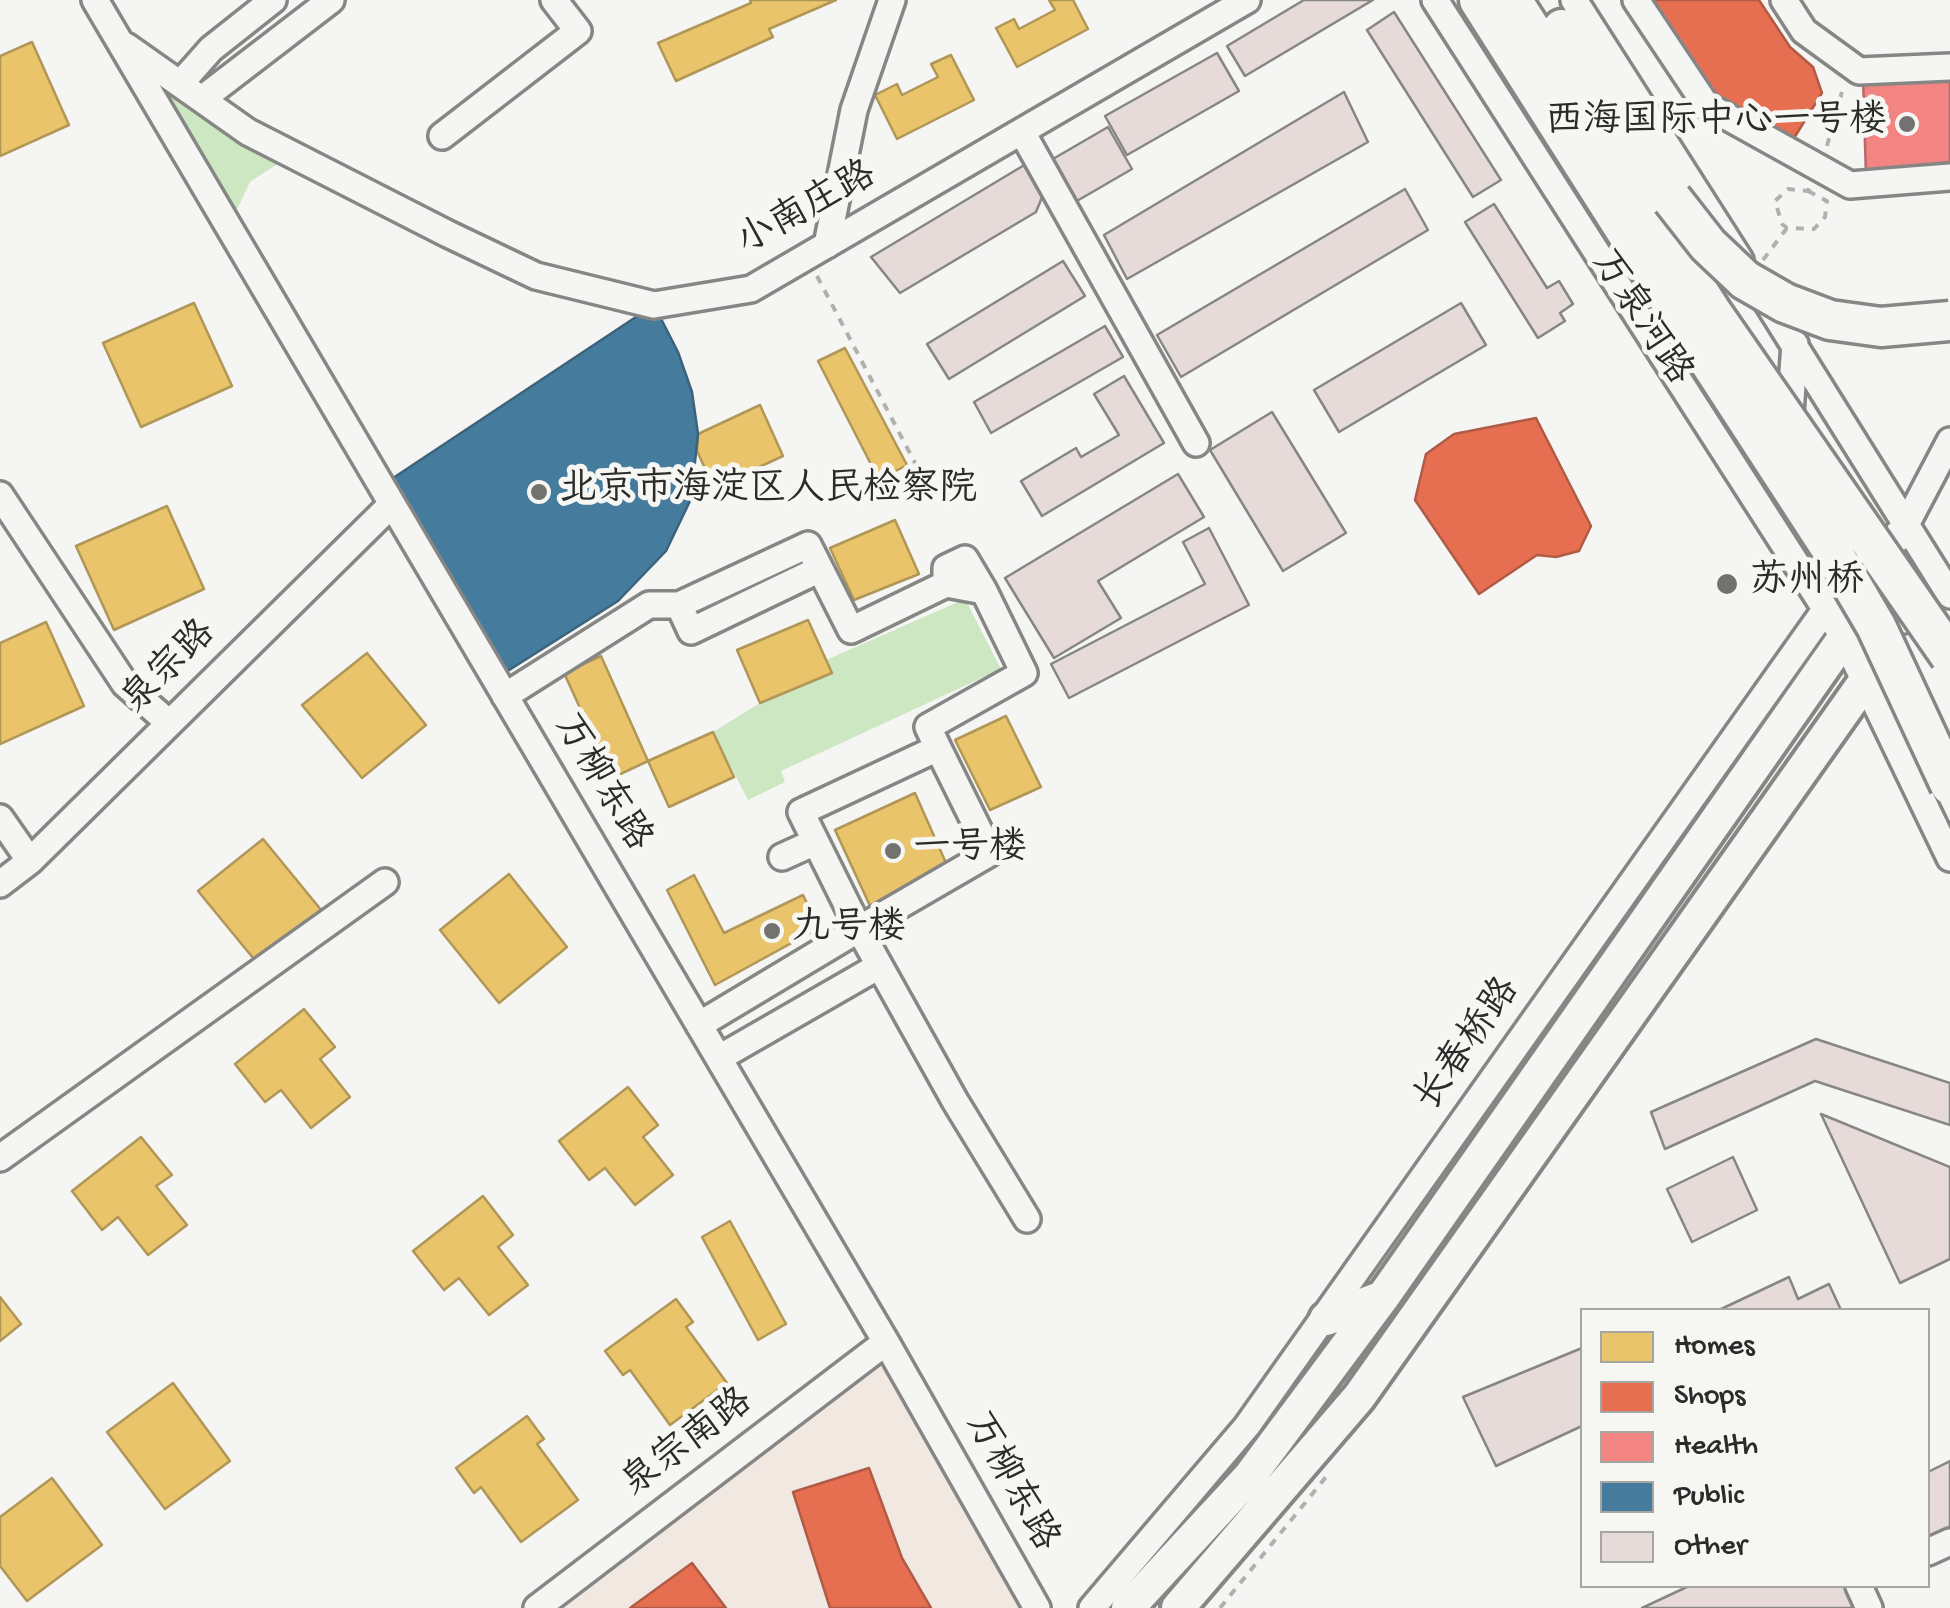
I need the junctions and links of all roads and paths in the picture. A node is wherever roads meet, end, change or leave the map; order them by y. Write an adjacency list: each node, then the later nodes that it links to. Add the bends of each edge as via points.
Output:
1 (94, 0): 14 (street, 万柳东路)
2 (273, 0): 17 (street, via 211,48)
3 (331, 0): 18 (street)
4 (554, 0): 20 (street, via 578,31)
5 (892, 0): 24 (street)
6 (1247, 0): 19 (street, 小南庄路)
7 (1435, 0): 33 (street, 万泉河路)
8 (1479, 0): 27 (highway, 万泉河路)
9 (1512, 0): 27 (highway, 万泉河路)
10 (1543, 0): 28 (highway, bridge, via 1672,199 1745,280 1830,320 1882,327)
11 (1574, 0): 25 (street)
12 (1636, 0): 22 (street, via 1706,106)
13 (1784, 0): 15 (street, via 1804,32)
14 (119, 41): 17 (street, 小南庄路); 36 (street, 万柳东路)
15 (1850, 64): 16 (street, via 1859,71); 22 (path)
16 (1950, 67)
17 (180, 84): 18 (street, 小南庄路)
18 (202, 99): 24 (street, 小南庄路, via 248,132 536,276 654,305 751,289)
19 (1022, 132): 24 (street, 小南庄路); 31 (street)
20 (442, 136)
21 (1950, 177): 22 (street, via 1850,185)
22 (1815, 180): 23 (path, via 1788,188 1776,201); 23 (path, via 1828,201 1825,217 1814,229)
23 (1788, 228): 25 (path)
24 (817, 251): 34 (path)
25 (1748, 265): 26 (street, via 1791,292 1847,309); 29 (street)
26 (1950, 306)
27 (1699, 318): 42 (highway, bridge); 47 (highway, bridge, via 1876,626)
28 (1950, 321)
29 (1795, 344): 32 (street); 37 (street)
30 (1950, 441): 37 (street)
31 (1196, 443)
32 (1786, 446): 33 (street, via 1757,453); 38 (street)
33 (1723, 450): 40 (street, 万泉河路)
34 (924, 480)
35 (0, 495): 45 (street, via 125,684)
36 (392, 504): 44 (street, 万柳东路); 45 (street, 泉宗路)
37 (1906, 525): 38 (street); 39 (street)
38 (1870, 575): 40 (street, 长春桥路); 41 (street); 42 (street)
39 (1950, 596): 42 (street)
40 (1825, 610): 41 (street, 万泉河路); 62 (street, 长春桥路)
41 (1844, 638): 43 (street, 万泉河路); 61 (main road, 长春桥路)
42 (1934, 647): 43 (street)
43 (1870, 690): 51 (street, 万泉河路); 68 (main road, via 1657,974 1359,1397)
44 (505, 696): 46 (street, via 649,605 679,605 808,545 850,630 946,584 984,591 1024,673 928,727); 57 (street, 万柳东路)
45 (170, 723): 52 (street, 泉宗路)
46 (938, 748): 49 (street, via 800,812); 55 (street, via 990,853)
47 (1950, 785)
48 (0, 818): 52 (street)
49 (816, 842): 50 (street); 55 (street)
50 (782, 857)
51 (1950, 858)
52 (30, 861): 54 (street, 泉宗路)
53 (385, 882): 59 (street)
54 (0, 884)
55 (859, 929): 56 (street); 57 (street)
56 (880, 966): 58 (street); 60 (street)
57 (699, 1025): 58 (street, 万柳东路)
58 (719, 1058): 63 (street, 万柳东路)
59 (0, 1158)
60 (1026, 1218)
61 (1384, 1297): 62 (main road); 67 (main road, 长春桥路, via 1250,1476)
62 (1326, 1319): 66 (street, 长春桥路, via 1248,1426)
63 (886, 1342): 64 (street, 泉宗南路); 65 (street, 万柳东路)
64 (537, 1608)
65 (1036, 1608)
66 (1092, 1608)
67 (1128, 1608)
68 (1178, 1608)

